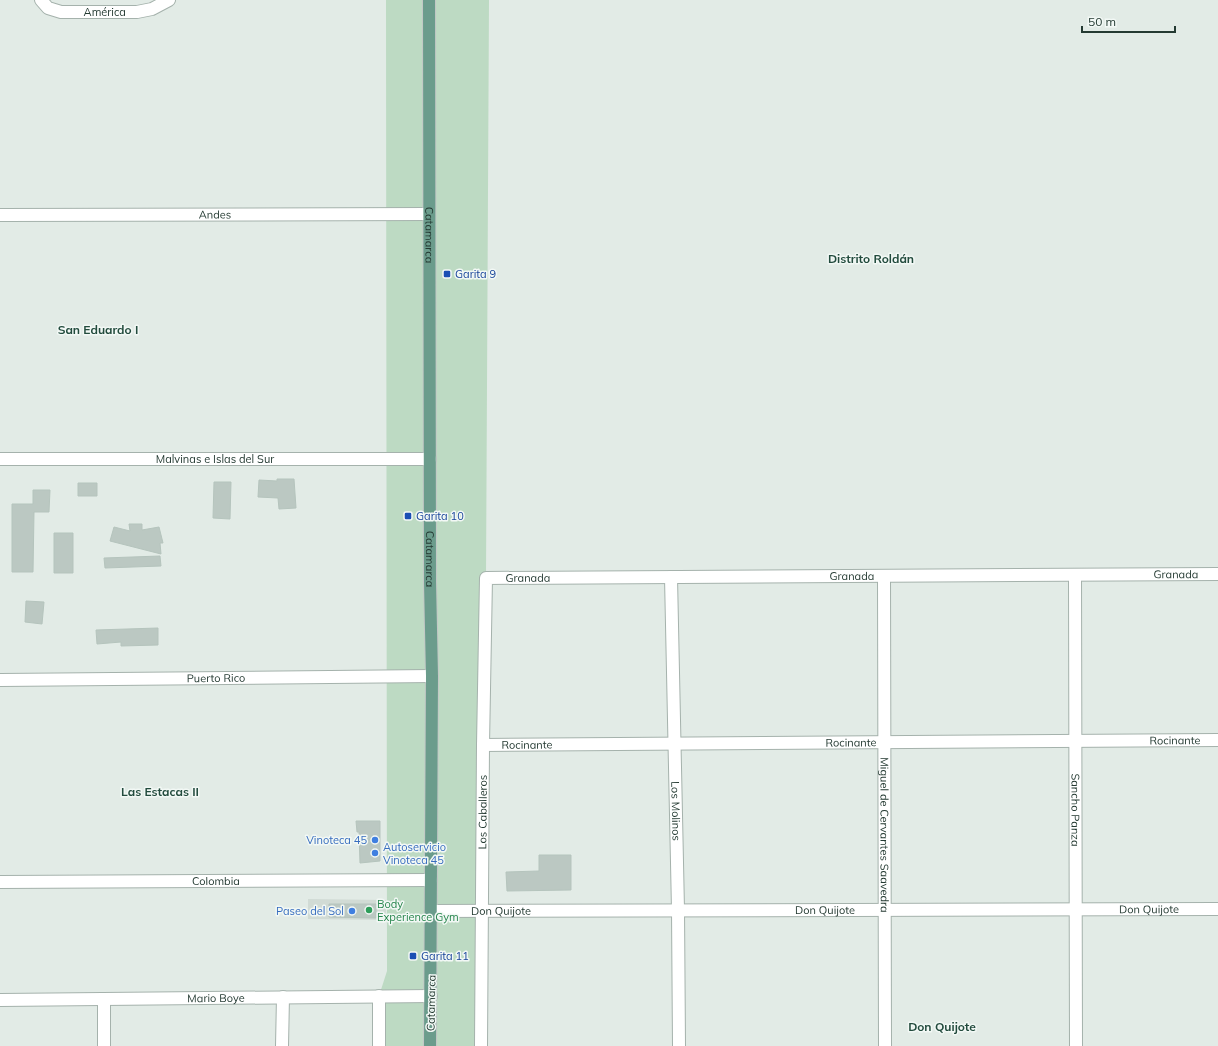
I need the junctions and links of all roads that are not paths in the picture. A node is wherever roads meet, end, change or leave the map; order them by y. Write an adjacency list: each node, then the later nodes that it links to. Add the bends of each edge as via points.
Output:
1 (41, 0): 2 (street, América, via 48,8 61,12 137,12 152,9)
2 (169, 0)
3 (428, 0): 4 (main road, Catamarca)
4 (429, 214): 5 (street, Andes); 7 (main road, Catamarca)
5 (0, 215)
6 (0, 458): 7 (street, Malvinas e Islas del Sur)
7 (430, 460): 13 (main road, Catamarca)
8 (1218, 574): 9 (street, Granada)
9 (1075, 575): 10 (street, Granada); 16 (street, Sancho Panza)
10 (884, 576): 11 (street, Granada); 17 (street, Miguel de Cervantes Saavedra)
11 (671, 577): 12 (street, Granada); 18 (street, Los Molinos)
12 (486, 578): 19 (street, Los Caballeros)
13 (432, 676): 14 (street, Puerto Rico); 20 (main road, Catamarca)
14 (0, 680)
15 (1218, 740): 16 (street, Rocinante)
16 (1076, 741): 17 (street, Rocinante); 25 (street, Sancho Panza)
17 (885, 742): 18 (street, Rocinante); 24 (street, Miguel de Cervantes Saavedra)
18 (675, 744): 19 (street, Rocinante); 23 (street, Los Molinos)
19 (483, 745): 27 (street, Los Caballeros)
20 (431, 880): 21 (street, Colombia); 26 (main road, Catamarca)
21 (0, 882)
22 (1218, 909): 25 (street, Don Quijote)
23 (678, 910): 24 (street, Don Quijote); 27 (street, Don Quijote); 38 (street, Los Molinos)
24 (885, 910): 25 (street, Don Quijote); 39 (street, Miguel de Cervantes Saavedra)
25 (1076, 910): 40 (street, Sancho Panza)
26 (431, 911): 27 (street, Don Quijote); 29 (main road, Catamarca)
27 (482, 911): 37 (street, Los Caballeros)
28 (379, 996): 29 (street, Mario Boye); 30 (street, Mario Boye); 35 (street)
29 (431, 996): 36 (main road, Catamarca)
30 (283, 997): 31 (street, Mario Boye); 34 (street)
31 (104, 999): 32 (street, Mario Boye); 33 (street)
32 (0, 1000)
33 (104, 1046)
34 (282, 1046)
35 (379, 1046)
36 (430, 1046)
37 (481, 1046)
38 (679, 1046)
39 (885, 1046)
40 (1076, 1046)

